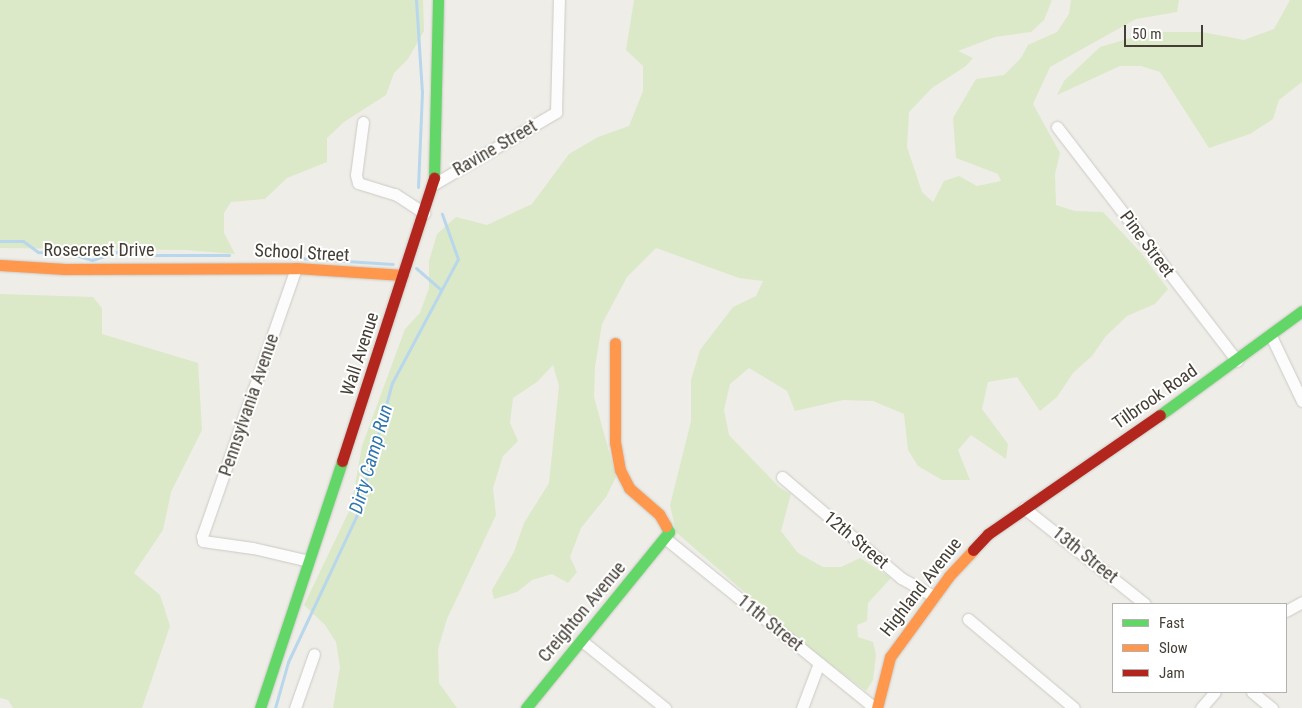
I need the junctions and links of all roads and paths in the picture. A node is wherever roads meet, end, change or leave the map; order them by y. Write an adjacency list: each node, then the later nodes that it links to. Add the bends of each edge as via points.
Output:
1 (438, 0): 5 (street, Wall Avenue)
2 (559, 0): 5 (street, Ravine Street, via 556,112)
3 (364, 122): 6 (street, via 356,174 358,183 395,194)
4 (1057, 127): 14 (street, Pine Street)
5 (434, 184): 6 (street, Wall Avenue)
6 (424, 213): 10 (street, Wall Avenue)
7 (0, 265): 8 (street, Rosecrest Drive, via 65,269)
8 (199, 267): 9 (street, School Street)
9 (296, 268): 10 (street, School Street); 19 (street, Pennsylvania Avenue, via 202,536 203,541)
10 (404, 275): 19 (street, Wall Avenue)
11 (1302, 311): 12 (street, Tilbrook Road)
12 (1271, 336): 14 (street, Tilbrook Road); 15 (street)
13 (615, 343): 18 (street, via 616,442 620,470 629,488 667,524 669,532)
14 (1236, 361): 17 (street, Tilbrook Road)
15 (1302, 401)
16 (782, 477): 20 (street, 12th Street, via 894,572)
17 (1024, 508): 20 (street, Highland Avenue, via 970,551); 22 (street, 13th Street)
18 (666, 539): 25 (street, Creighton Avenue); 27 (street, 11th Street)
19 (309, 561): 30 (street, Wall Avenue)
20 (934, 596): 35 (street, Highland Avenue, via 890,657)
21 (1302, 602): 23 (street)
22 (1144, 603)
23 (1287, 610)
24 (968, 619): 36 (street)
25 (582, 641): 32 (street, Creighton Avenue); 33 (street)
26 (314, 654): 31 (street)
27 (819, 663): 34 (street); 35 (street, 11th Street)
28 (1214, 693): 37 (street)
29 (1253, 693): 38 (street)
30 (260, 708)
31 (295, 708)
32 (526, 708)
33 (664, 708)
34 (802, 708)
35 (876, 708)
36 (1074, 708)
37 (1202, 708)
38 (1272, 708)

